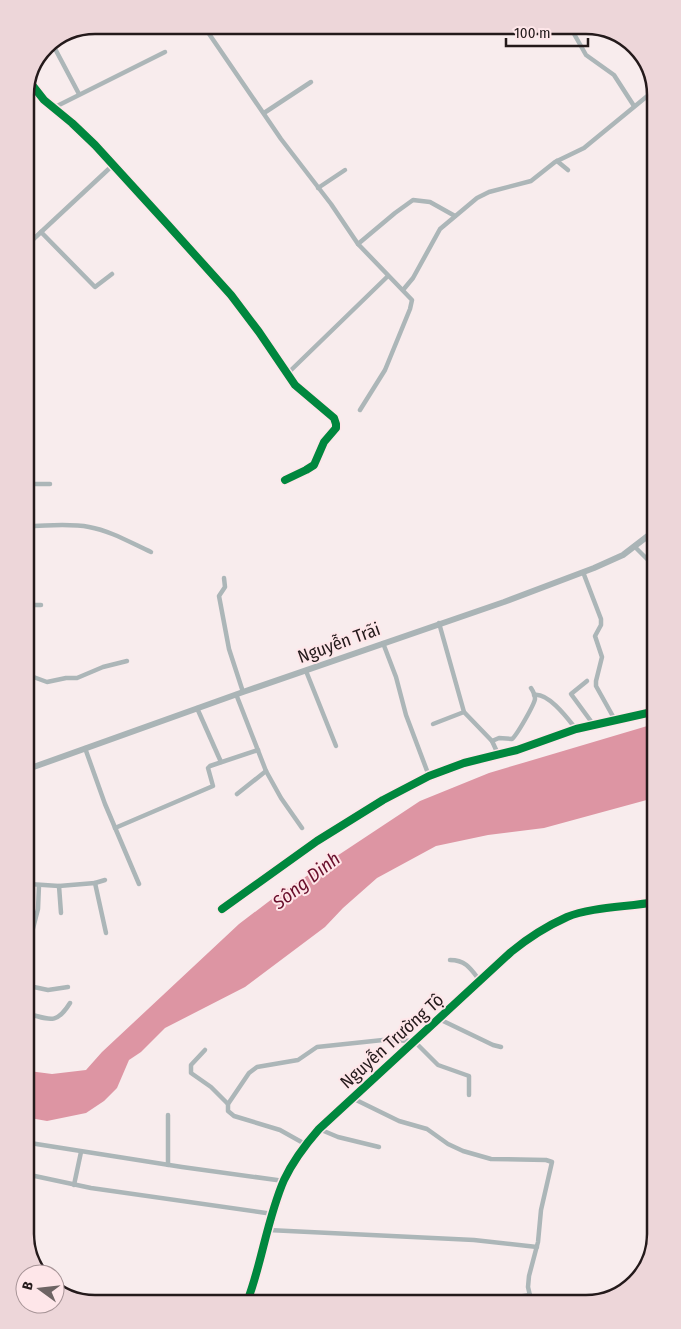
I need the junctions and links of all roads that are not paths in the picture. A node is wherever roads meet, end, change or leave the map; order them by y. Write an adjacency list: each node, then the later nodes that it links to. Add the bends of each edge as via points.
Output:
1 (209, 34): 11 (street)
2 (574, 34): 9 (street, via 586,55 614,75)
3 (55, 49): 7 (street)
4 (165, 52): 7 (street)
5 (311, 82): 11 (street)
6 (35, 90): 10 (street)
7 (79, 94): 10 (street)
8 (647, 96): 9 (street)
9 (634, 106): 12 (street, via 584,148)
10 (53, 108): 13 (street, via 84,134)
11 (264, 113): 16 (street)
12 (558, 161): 15 (street); 17 (street, via 531,181 483,194)
13 (113, 165): 18 (street); 24 (street, via 231,296)
14 (345, 170): 16 (street)
15 (568, 170)
16 (318, 188): 20 (street)
17 (455, 216): 20 (street, via 430,202 413,200); 23 (street, via 442,226)
18 (41, 232): 19 (street); 21 (street, via 95,287)
19 (34, 239)
20 (358, 244): 22 (street)
21 (112, 274)
22 (388, 276): 23 (street); 24 (street)
23 (404, 290): 25 (street, via 412,300 410,309 384,370)
24 (287, 374): 26 (street, via 330,414 336,424 314,465)
25 (360, 410)
26 (285, 480)
27 (34, 484): 28 (street)
28 (50, 484)
29 (34, 526): 32 (street, via 91,527)
30 (647, 536): 31 (main road, Nguyễn Trãi)
31 (634, 546): 33 (street); 34 (main road, Nguyễn Trãi, via 612,561)
32 (150, 552)
33 (647, 559)
34 (583, 572): 38 (main road, Nguyễn Trãi); 51 (street, via 602,619 596,636 602,657 596,686)
35 (224, 578): 45 (street, via 225,587 219,596 229,648)
36 (34, 604): 37 (street)
37 (41, 604)
38 (439, 623): 39 (main road, Nguyễn Trãi); 49 (street)
39 (383, 643): 41 (main road, Nguyễn Trãi); 63 (street)
40 (127, 661): 42 (street, via 77,678 48,682)
41 (306, 671): 45 (main road, Nguyễn Trãi); 56 (street)
42 (34, 677)
43 (587, 681): 53 (street, via 571,694)
44 (530, 688): 47 (street)
45 (243, 692): 46 (main road, Nguyễn Trãi)
46 (236, 694): 48 (main road, Nguyễn Trãi); 58 (street)
47 (534, 695): 54 (street, via 541,695 556,706); 55 (street, via 534,704 516,736)
48 (197, 708): 57 (main road, Nguyễn Trãi); 60 (street)
49 (464, 712): 52 (street); 55 (street)
50 (647, 713): 51 (street)
51 (615, 720): 53 (street)
52 (433, 724)
53 (593, 724): 54 (street)
54 (576, 728): 59 (street)
55 (492, 741): 59 (street)
56 (336, 746)
57 (85, 748): 61 (main road, Nguyễn Trãi); 65 (street)
58 (258, 750): 60 (street); 62 (street)
59 (498, 754): 63 (street, via 464,762)
60 (221, 762): 65 (street, via 208,768 213,786)
61 (34, 767)
62 (266, 771): 64 (street); 66 (street)
63 (429, 776): 74 (street, via 317,841)
64 (237, 794)
65 (115, 828): 70 (street)
66 (302, 828)
67 (105, 880): 68 (street)
68 (95, 883): 72 (street); 77 (street)
69 (34, 884): 71 (street)
70 (139, 884)
71 (39, 885): 72 (street); 76 (street)
72 (59, 886): 75 (street)
73 (647, 903): 79 (main road, Nguyễn Trường Tộ, via 567,917 524,942)
74 (222, 909)
75 (61, 913)
76 (34, 924)
77 (106, 933)
78 (450, 960): 79 (street, via 464,962)
79 (480, 981): 84 (main road, Nguyễn Trường Tộ)
80 (34, 987): 81 (street, via 48,990)
81 (68, 987)
82 (70, 1003): 83 (street, via 56,1019)
83 (34, 1016)
84 (439, 1019): 85 (main road, Nguyễn Trường Tộ); 86 (street)
85 (414, 1042): 88 (street, via 438,1065 469,1076); 89 (main road, Nguyễn Trường Tộ); 90 (street, via 383,1040 317,1047 298,1060 261,1065 251,1071)
86 (501, 1047)
87 (205, 1050): 90 (street, via 191,1065 191,1073)
88 (469, 1095)
89 (352, 1098): 92 (main road, Nguyễn Trường Tộ); 103 (street, via 399,1121 427,1129 463,1151 491,1159 552,1162)
90 (228, 1104): 93 (street, via 228,1111 234,1116 280,1130)
91 (168, 1115): 97 (street)
92 (318, 1129): 93 (main road, Nguyễn Trường Tộ); 95 (street)
93 (306, 1144): 99 (main road, Nguyễn Trường Tộ)
94 (34, 1145): 96 (street)
95 (379, 1147)
96 (81, 1152): 97 (street); 100 (street)
97 (168, 1165): 99 (street)
98 (34, 1176): 100 (street)
99 (284, 1181): 101 (main road, Nguyễn Trường Tộ)
100 (74, 1185): 101 (street)
101 (273, 1214): 102 (main road, Nguyễn Trường Tộ)
102 (268, 1230): 103 (street, via 474,1240); 104 (main road, Nguyễn Trường Tộ)
103 (537, 1247): 105 (street, via 529,1276)
104 (250, 1295)
105 (530, 1295)

